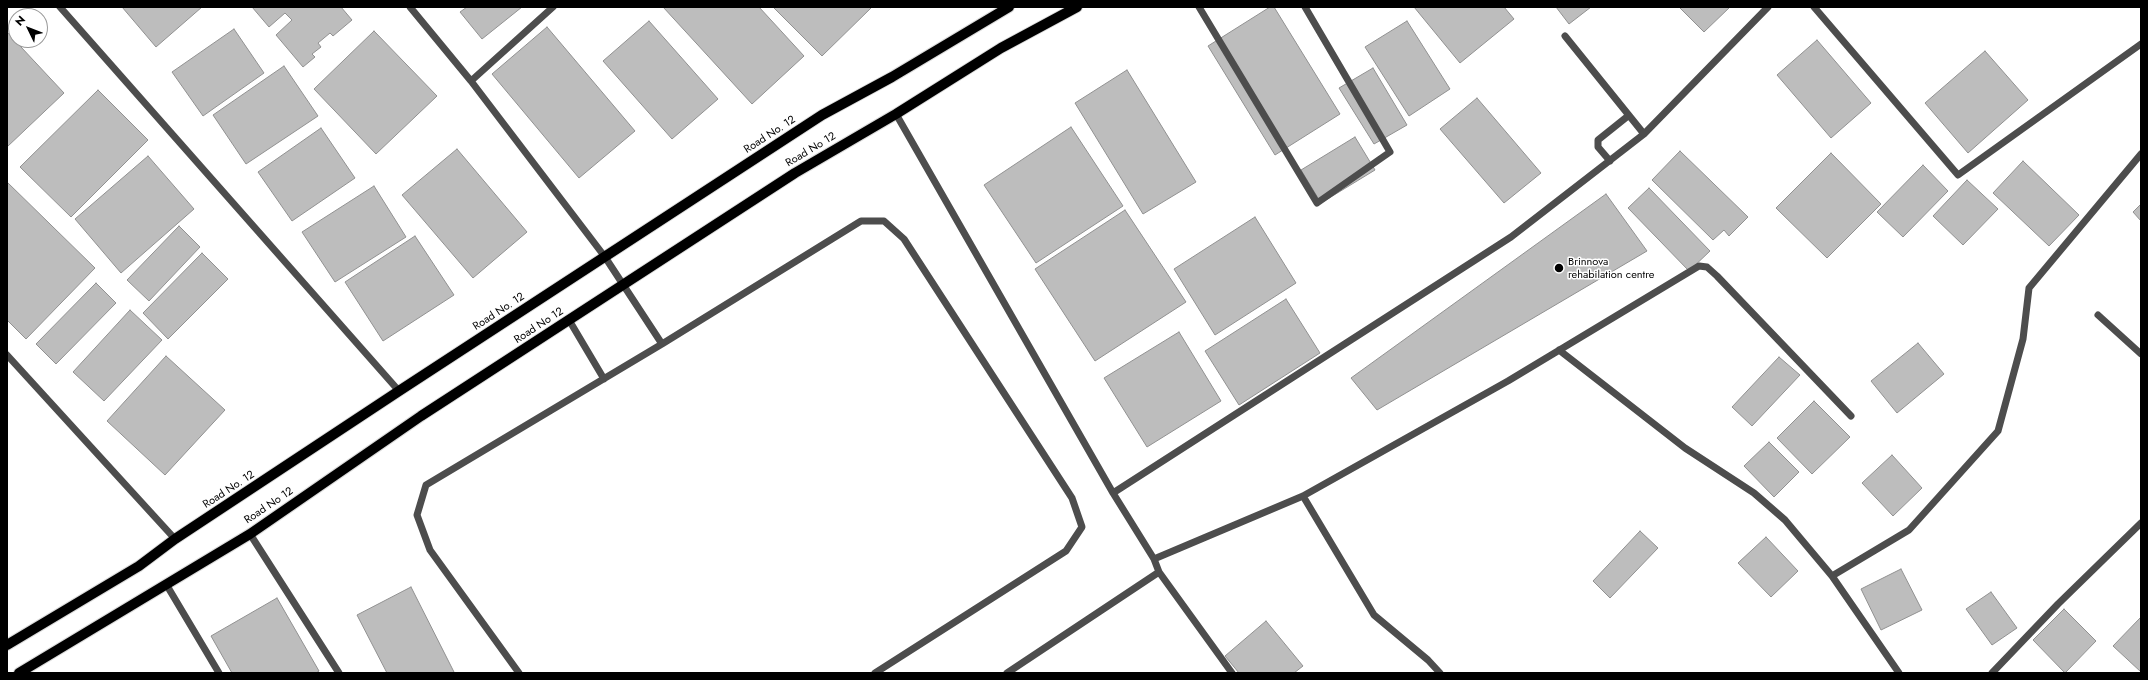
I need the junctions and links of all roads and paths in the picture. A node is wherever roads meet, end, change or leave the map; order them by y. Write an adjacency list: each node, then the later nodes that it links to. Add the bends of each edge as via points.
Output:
1 (60, 7): 27 (street)
2 (410, 7): 12 (street)
3 (553, 7): 12 (street)
4 (1009, 7): 18 (main road, Road No. 12, via 892,77 822,115)
5 (1077, 7): 13 (main road, Road No 12, via 1001,48)
6 (1199, 7): 7 (street, via 1317,203 1390,152)
7 (1305, 7)
8 (1768, 7): 15 (street)
9 (1814, 7): 11 (street, via 1958,175)
10 (1565, 36): 14 (street)
11 (2141, 44)
12 (471, 81): 18 (street)
13 (896, 114): 19 (main road, Road No 12, via 795,173); 29 (street)
14 (1628, 116): 15 (street); 17 (street, via 1598,140 1598,147)
15 (1644, 134): 17 (street)
16 (2141, 154): 36 (street, via 2029,288 2023,339 1998,431 1909,530)
17 (1610, 161): 29 (street, via 1511,237)
18 (605, 257): 19 (street); 27 (main road, Road No. 12)
19 (624, 284): 21 (main road, Road No 12); 22 (street)
20 (2098, 315): 24 (street)
21 (569, 320): 26 (street); 32 (main road, Road No 12, via 422,416)
22 (662, 344): 26 (street); 43 (street, via 861,221 884,221 904,239 1072,498 1082,527 1066,551)
23 (1559, 350): 28 (street, via 1687,272 1699,266 1707,267); 30 (street); 36 (street, via 1685,448 1754,494 1785,520)
24 (2141, 354)
25 (7, 355): 33 (street)
26 (604, 379): 42 (street, via 426,485 417,515 430,550)
27 (399, 391): 33 (main road, Road No. 12)
28 (1851, 416)
29 (1113, 493): 34 (street)
30 (1303, 496): 34 (street); 46 (street, via 1374,615)
31 (2141, 523): 48 (street, via 2058,604)
32 (250, 534): 37 (main road, Road No 12); 41 (street)
33 (175, 539): 38 (main road, Road No. 12, via 138,566)
34 (1154, 559): 35 (street)
35 (1159, 572): 44 (street); 45 (street)
36 (1832, 576): 47 (street)
37 (166, 584): 39 (main road, Road No 12); 40 (street)
38 (7, 645)
39 (18, 673)
40 (220, 673)
41 (339, 673)
42 (519, 673)
43 (876, 673)
44 (1007, 673)
45 (1232, 673)
46 (1440, 673)
47 (1898, 673)
48 (1993, 673)

